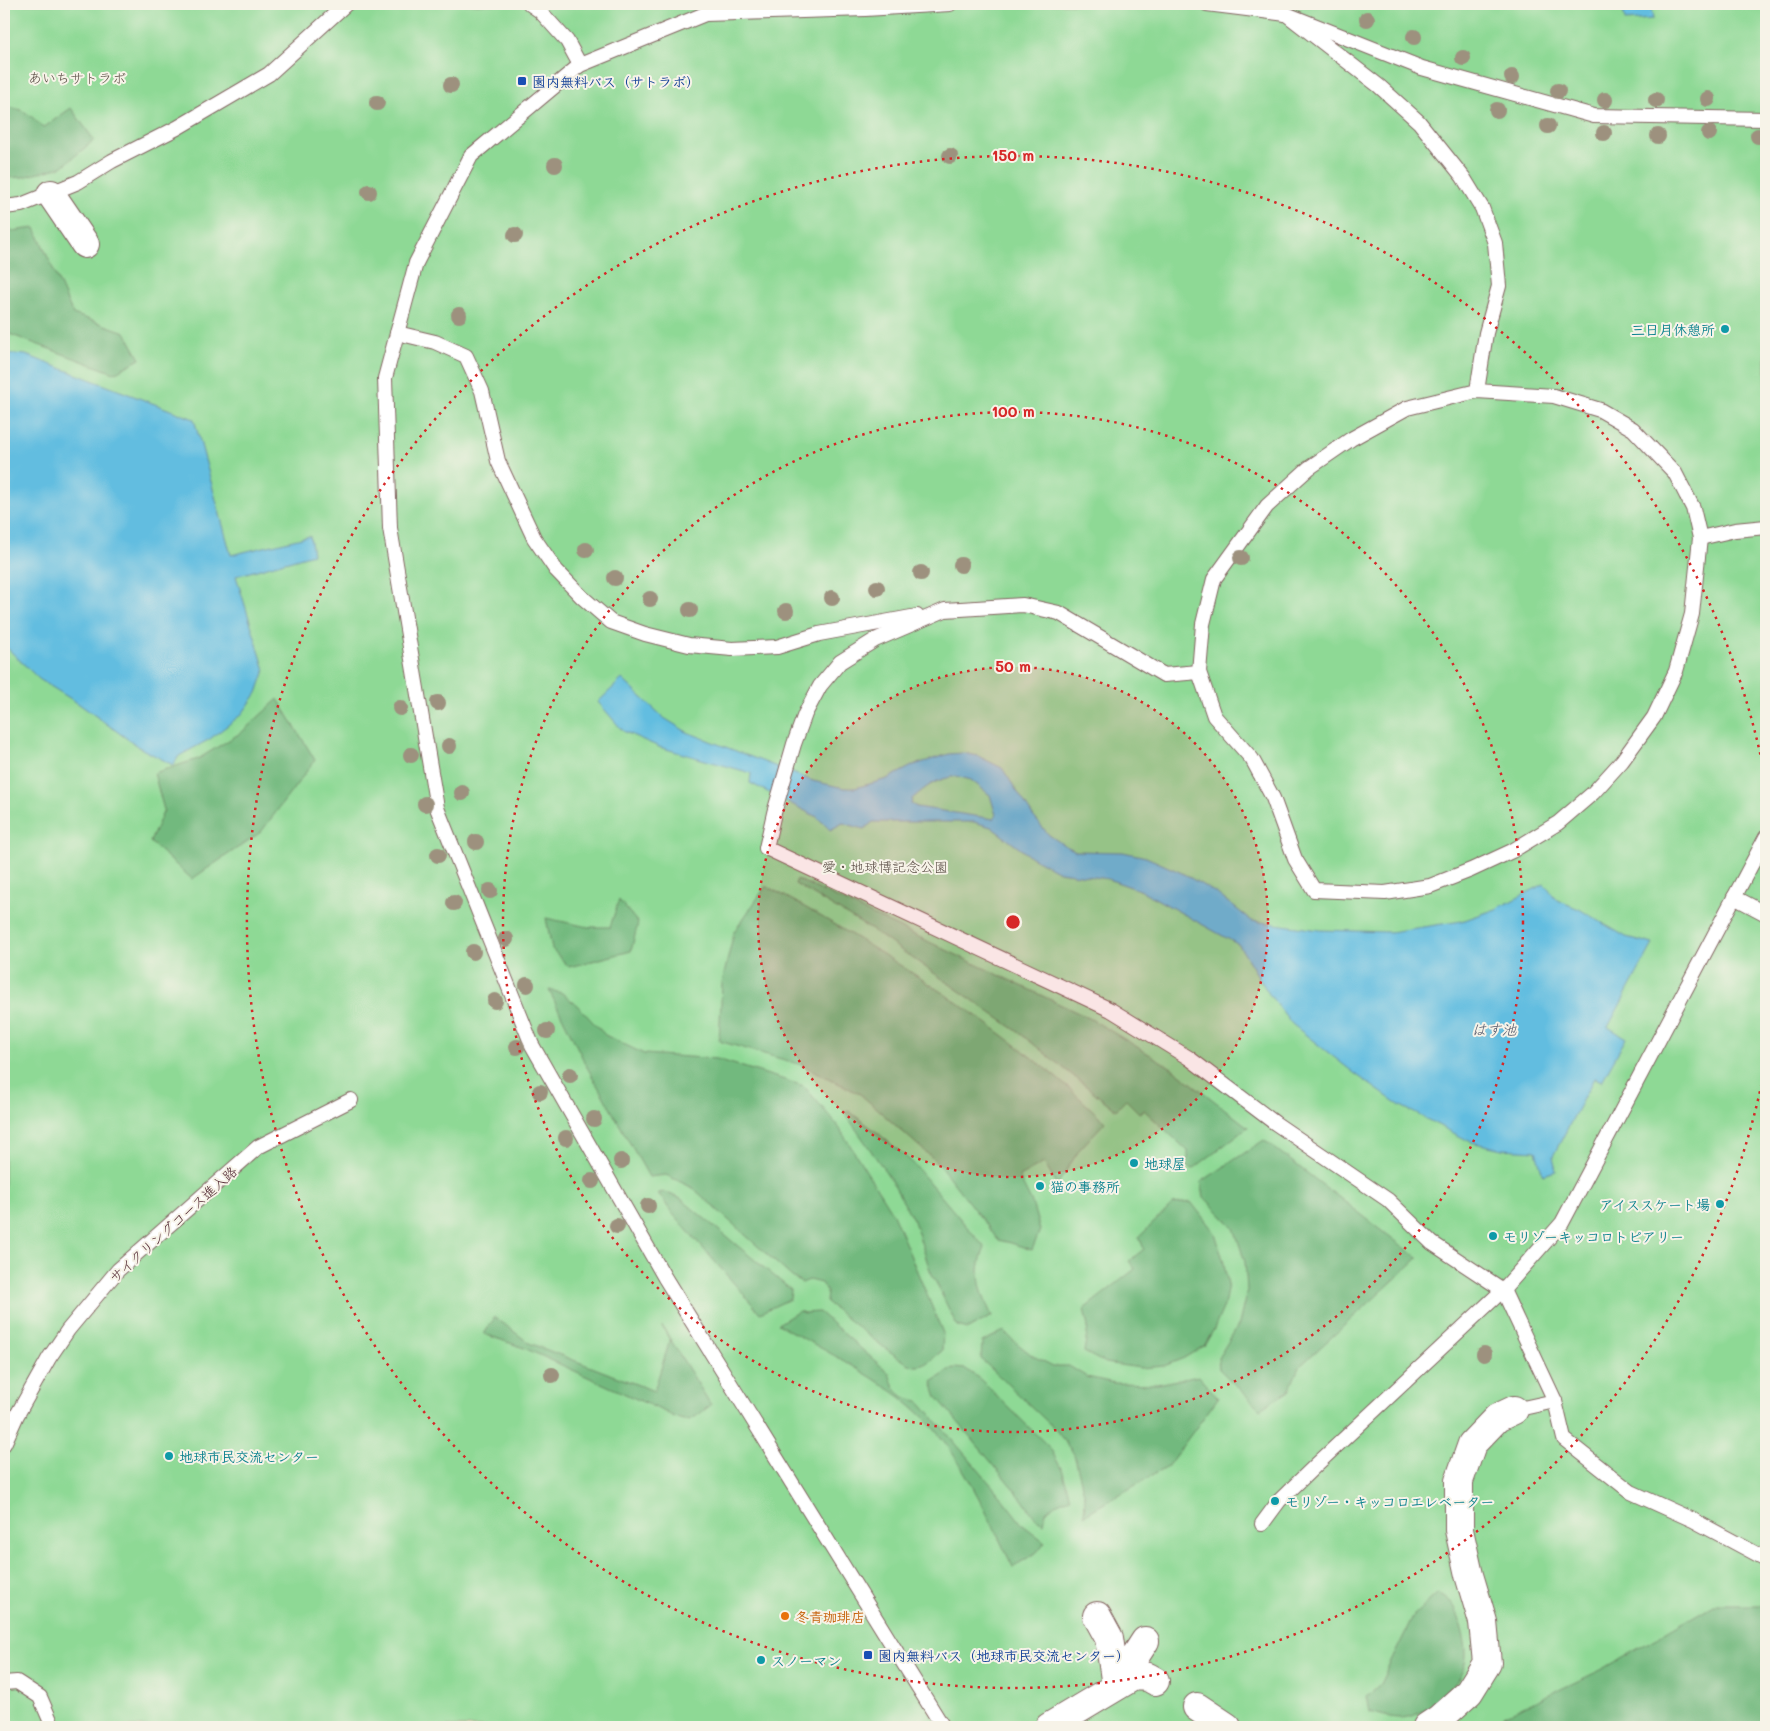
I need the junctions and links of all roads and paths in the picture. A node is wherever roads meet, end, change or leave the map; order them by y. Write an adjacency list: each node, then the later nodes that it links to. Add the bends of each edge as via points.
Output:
1 (346, 4): 8 (lane, via 269,74 177,128)
2 (530, 4): 6 (lane, via 567,41)
3 (950, 4): 6 (lane, via 704,14)
4 (1207, 4): 5 (lane)
5 (1286, 14): 7 (lane, via 1422,68 1594,116); 12 (lane, via 1379,86 1419,122 1463,177 1482,208 1496,243 1498,286 1486,333)
6 (580, 66): 11 (lane, via 471,156 416,263)
7 (1766, 119)
8 (51, 194): 9 (lane, via 21,205); 10 (street)
9 (4, 207)
10 (85, 244)
11 (397, 333): 15 (lane, via 436,342 466,356 482,391 498,461 534,538 556,570 611,622 689,645 732,650 777,647 819,634); 34 (lane, via 384,378 390,528 437,808 532,1045 665,1278)
12 (1477, 391): 14 (lane, via 1554,396 1600,410 1633,430 1676,473 1693,508); 16 (lane, via 1406,408 1351,439 1309,468 1267,506 1214,579 1203,624)
13 (1766, 527): 14 (lane)
14 (1700, 538): 16 (lane, via 1692,614 1676,671 1654,717 1622,761 1558,823 1512,851 1430,886 1384,893 1314,890 1296,859 1273,798 1252,759 1214,716)
15 (945, 610): 16 (lane, via 1023,605 1058,613 1164,675); 21 (lane, via 875,640 840,662 820,686 804,714 766,848 1110,1010 1189,1058 1275,1123 1388,1200 1432,1243)
16 (1199, 672)
17 (1766, 837): 18 (lane)
18 (1734, 897): 19 (lane); 21 (lane, via 1562,1223)
19 (1766, 914)
20 (351, 1100): 24 (lane, サイクリングコース進入路, via 258,1146 118,1270 63,1337)
21 (1504, 1290): 22 (lane); 25 (lane, via 1279,1501)
22 (1555, 1400): 23 (lane); 26 (lane, via 1564,1439 1631,1492)
23 (1514, 1410): 37 (street, via 1497,1418 1472,1444 1459,1481 1459,1530 1483,1622 1487,1663 1469,1692)
24 (4, 1444)
25 (1262, 1524)
26 (1766, 1559)
27 (1097, 1616): 31 (street, via 1109,1638)
28 (1145, 1642): 31 (street)
29 (1155, 1681): 31 (street, via 1134,1676)
30 (4, 1683): 33 (lane, via 17,1682 40,1697)
31 (1116, 1686): 35 (street)
32 (1197, 1708): 36 (street)
33 (53, 1727)
34 (943, 1727)
35 (1049, 1727)
36 (1227, 1727)
37 (1427, 1727)

